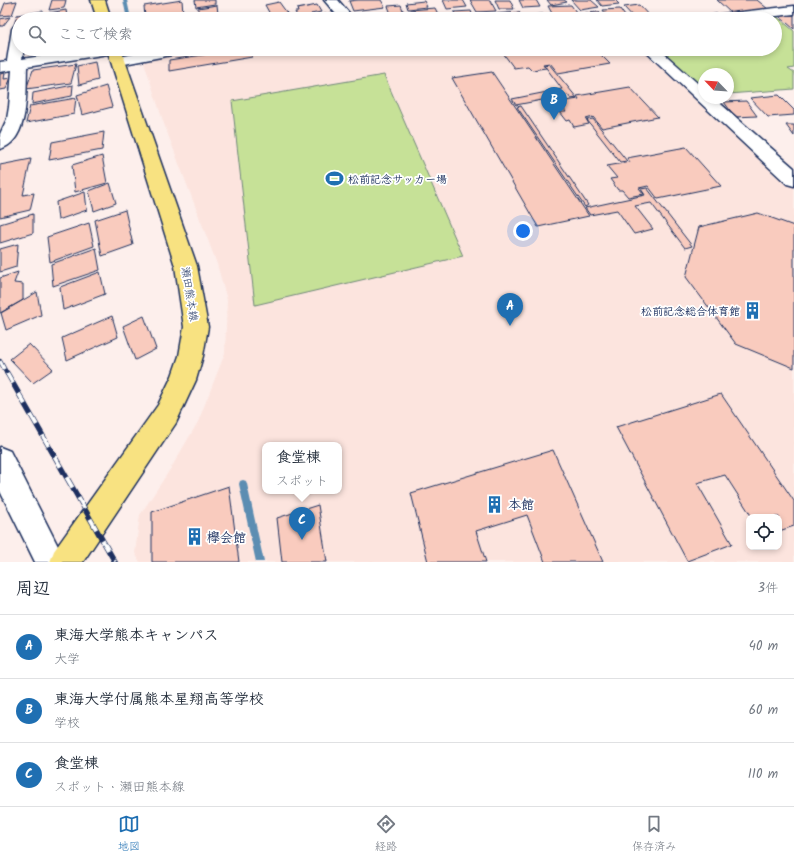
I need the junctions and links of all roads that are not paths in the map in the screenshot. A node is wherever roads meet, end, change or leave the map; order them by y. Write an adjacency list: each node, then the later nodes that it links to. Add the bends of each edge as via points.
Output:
1 (98, 0): 4 (main road)
2 (331, 0): 5 (street)
3 (794, 10): 6 (street)
4 (102, 12)
5 (341, 12)
6 (776, 12)
7 (13, 56): 11 (street)
8 (92, 56): 11 (street)
9 (117, 56): 16 (main road, 瀬田熊本線, via 186,266 196,326 191,356 167,414)
10 (658, 56): 13 (street)
11 (11, 66): 12 (street, via 15,124)
12 (0, 143)
13 (794, 179)
14 (0, 461): 15 (street)
15 (51, 562)
16 (65, 562)

